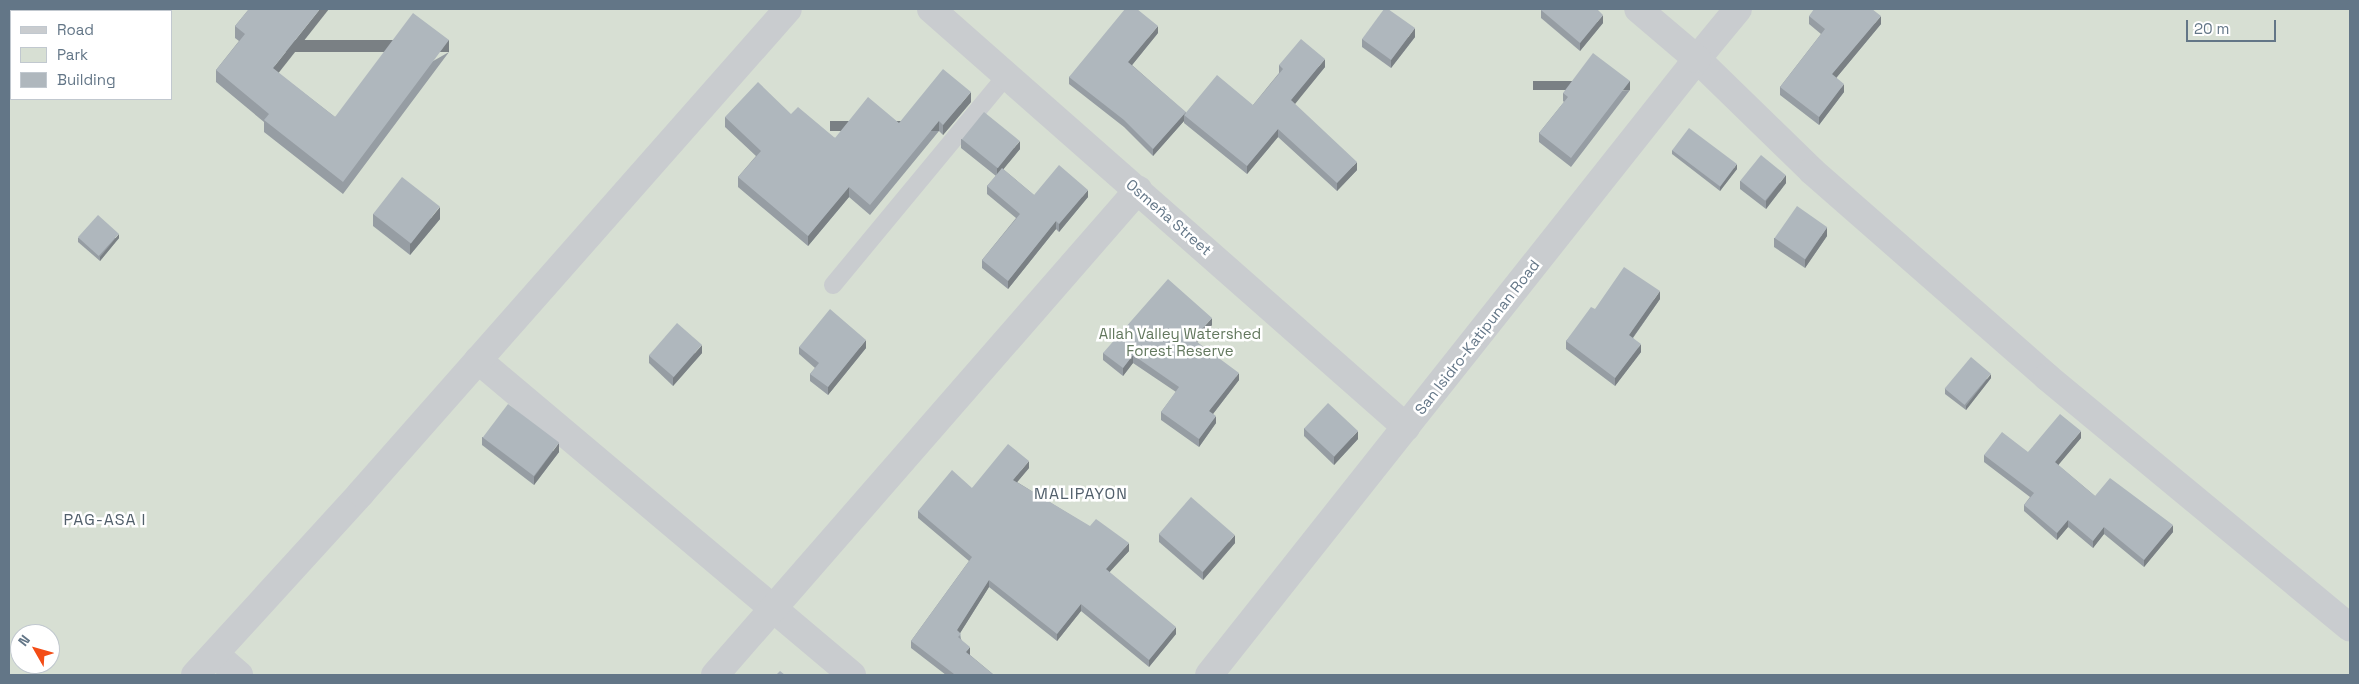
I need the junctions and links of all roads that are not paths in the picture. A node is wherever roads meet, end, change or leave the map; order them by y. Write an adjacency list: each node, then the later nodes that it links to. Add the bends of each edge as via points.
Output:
1 (788, 9): 9 (street)
2 (931, 9): 6 (street, Osmeña Street)
3 (1638, 9): 5 (street)
4 (1738, 9): 5 (street, San Isidro-Katipunan Road)
5 (1697, 59): 10 (street, San Isidro-Katipunan Road); 12 (street, via 1812,171 2047,376)
6 (1007, 75): 7 (street, Osmeña Street); 8 (lane)
7 (1138, 190): 10 (street, Osmeña Street); 11 (street)
8 (833, 285)
9 (478, 360): 11 (street); 13 (street)
10 (1406, 427): 18 (street, San Isidro-Katipunan Road)
11 (773, 608): 16 (street); 17 (street)
12 (2350, 628)
13 (215, 654): 14 (street); 15 (street)
14 (195, 675)
15 (239, 675)
16 (714, 675)
17 (852, 675)
18 (1209, 675)

